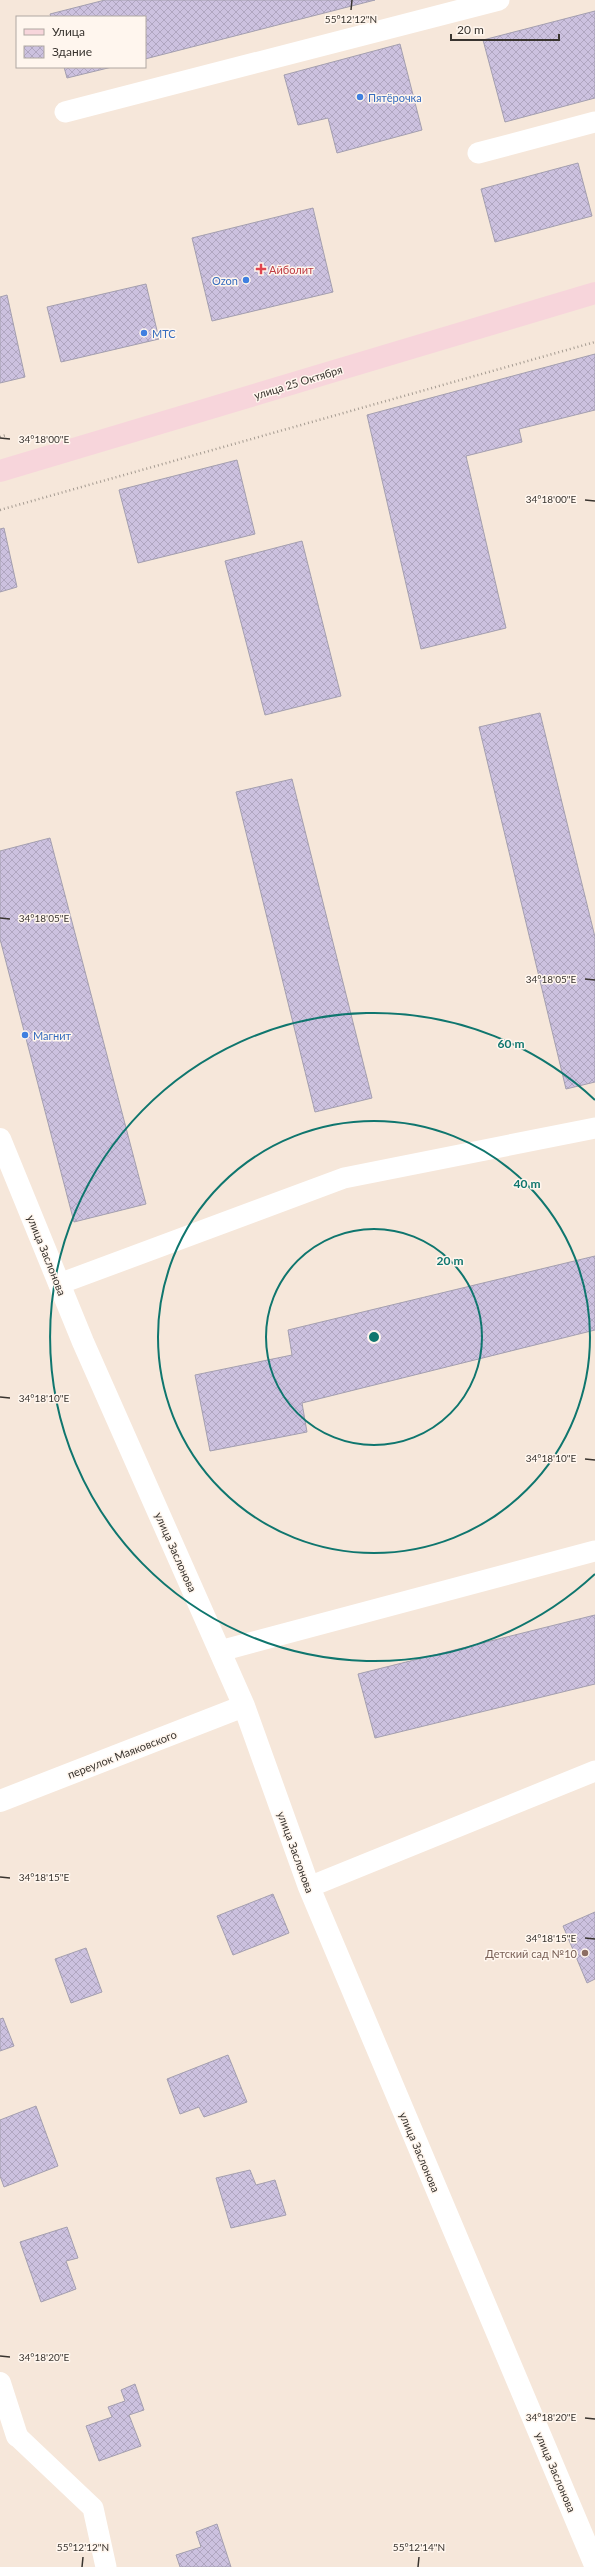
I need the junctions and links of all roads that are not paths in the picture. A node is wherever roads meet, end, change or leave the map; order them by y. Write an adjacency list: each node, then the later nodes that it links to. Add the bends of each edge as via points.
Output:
1 (499, 0): 2 (lane)
2 (65, 112)
3 (595, 122): 4 (lane)
4 (478, 153)
5 (595, 293): 6 (main road, улица 25 Октября)
6 (0, 471)
7 (595, 1128): 9 (lane, via 344,1178)
8 (0, 1139): 9 (street, улица Заслонова)
9 (59, 1284): 11 (street, улица Заслонова)
10 (595, 1551): 11 (lane)
11 (220, 1651): 12 (street, улица Заслонова)
12 (244, 1706): 14 (street, переулок Маяковского); 15 (street, улица Заслонова)
13 (595, 1771): 15 (lane)
14 (0, 1801)
15 (309, 1888): 18 (street, улица Заслонова)
16 (0, 2384): 17 (street)
17 (17, 2436): 19 (lane, via 93,2508)
18 (595, 2566)
19 (106, 2567)

